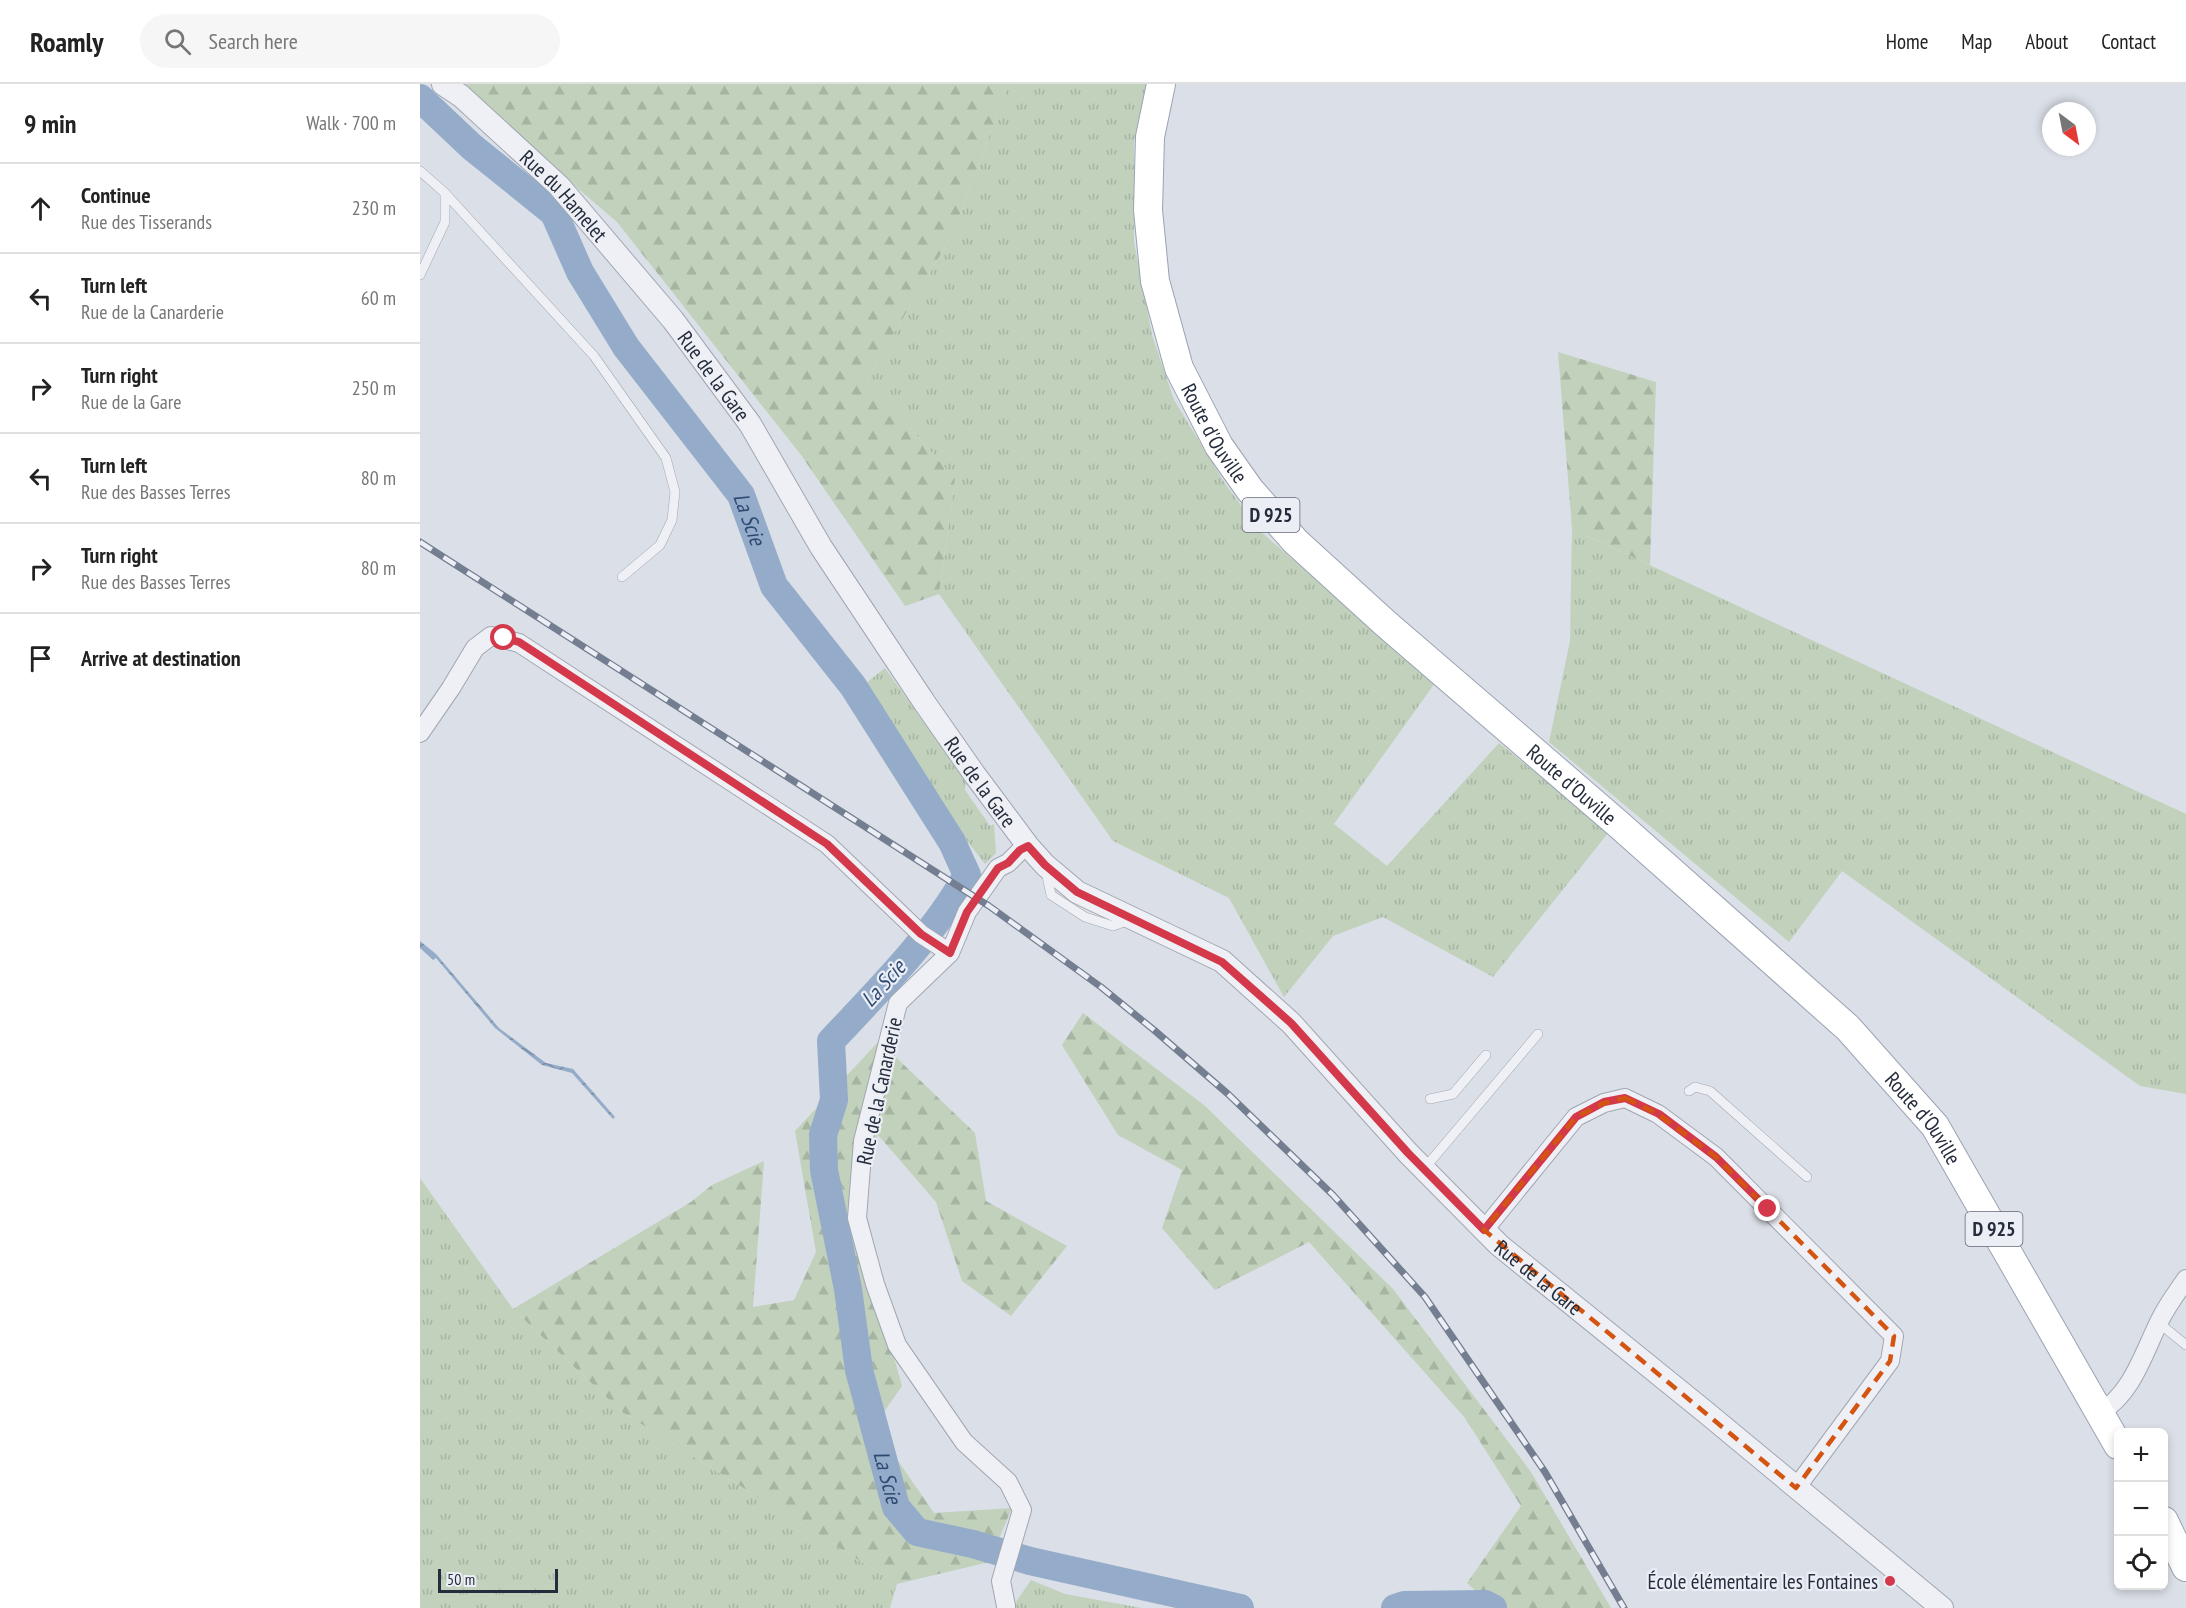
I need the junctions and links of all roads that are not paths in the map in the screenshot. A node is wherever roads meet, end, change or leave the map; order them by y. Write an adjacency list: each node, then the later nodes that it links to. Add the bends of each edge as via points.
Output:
1 (443, 84): 6 (street, Rue du Hamelet, via 559,186)
2 (1161, 84): 21 (main road, Route d'Ouville / D 925, via 1150,147 1148,210 1155,281 1179,368 1219,446 1250,490 1295,542 1385,623 1848,1028 1935,1126)
3 (420, 171): 4 (lane)
4 (445, 193): 5 (lane, via 445,222); 7 (lane, via 594,356 666,458 675,492 672,520 660,545)
5 (420, 275)
6 (673, 320): 9 (street, Rue de la Gare, via 750,424 820,547 924,702)
7 (622, 578)
8 (420, 733): 10 (street, via 475,648 491,636 519,642 827,844 921,934)
9 (1028, 846): 10 (street, Rue de la Canarderie, via 998,868); 15 (street, Rue de la Gare, via 1077,892 1222,962 1291,1023)
10 (946, 951): 26 (street, Rue de la Canarderie, via 898,1003 863,1141 857,1218 874,1284 897,1345 963,1442 1008,1482 1023,1510 1000,1581)
11 (1538, 1034): 15 (lane)
12 (1486, 1055): 14 (lane, via 1453,1094)
13 (1689, 1091): 16 (lane, via 1695,1087 1710,1091)
14 (1430, 1099)
15 (1424, 1169): 17 (street, Rue de la Gare)
16 (1807, 1177)
17 (1484, 1230): 23 (street, Rue de la Gare); 23 (street, via 1576,1117 1604,1102 1625,1098 1659,1114 1716,1157 1894,1336 1890,1361)
18 (2186, 1279): 19 (street)
19 (2159, 1323): 20 (lane); 21 (street, via 2134,1377)
20 (2186, 1344)
21 (2099, 1413): 22 (main road, Route d'Ouville / D 925)
22 (2114, 1438)
23 (1796, 1488): 27 (street, Rue de la Gare)
24 (2168, 1531): 25 (main road)
25 (2186, 1567)
26 (1008, 1607)
27 (1942, 1608)

